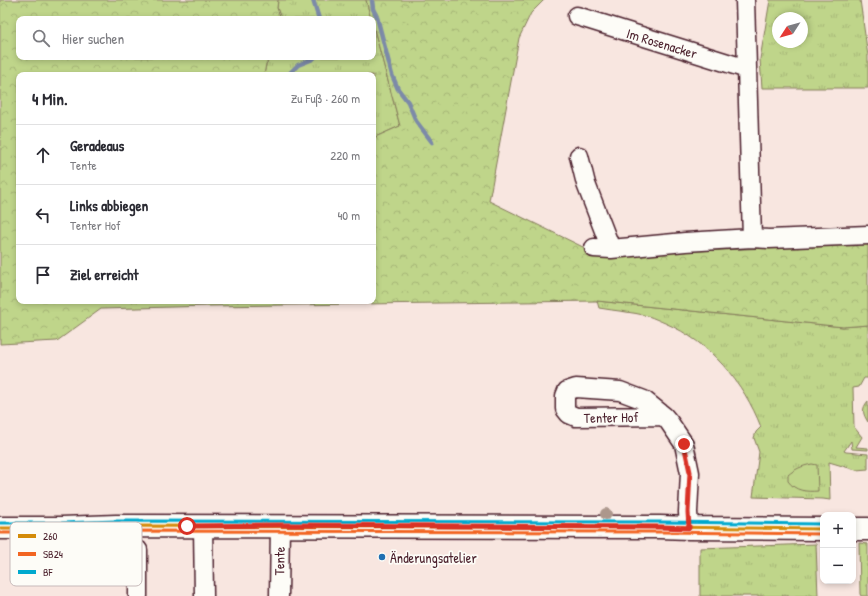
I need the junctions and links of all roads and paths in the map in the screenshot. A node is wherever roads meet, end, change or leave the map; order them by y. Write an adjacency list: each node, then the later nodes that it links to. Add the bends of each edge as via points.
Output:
1 (745, 0): 3 (street)
2 (577, 16): 3 (street, Im Rosenacker)
3 (747, 69): 6 (street)
4 (579, 156): 6 (street, via 603,248)
5 (868, 235): 6 (street)
6 (752, 238)
7 (664, 416): 11 (street, via 684,444 690,472)
8 (280, 525): 10 (main road, Tente); 11 (main road, Tente); 16 (street, Tente)
9 (142, 526): 10 (main road, Tente)
10 (203, 526): 15 (street)
11 (689, 528): 12 (main road, Tente)
12 (820, 529)
13 (856, 529): 14 (main road)
14 (868, 529)
15 (204, 596)
16 (279, 596)

